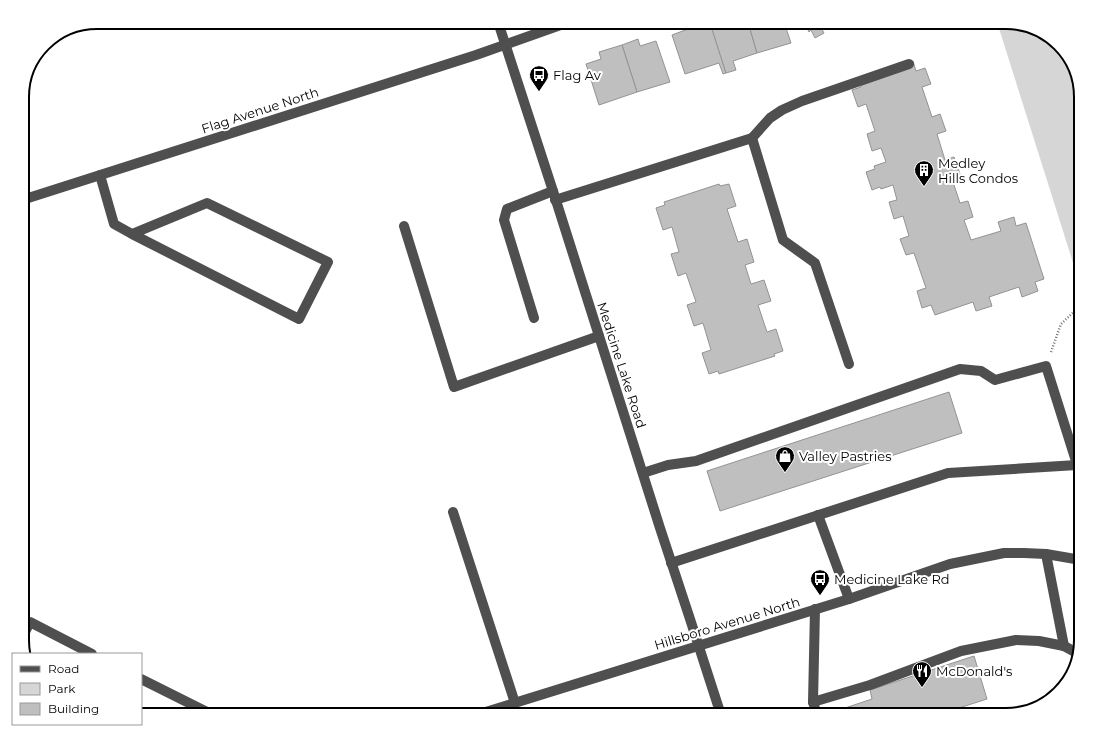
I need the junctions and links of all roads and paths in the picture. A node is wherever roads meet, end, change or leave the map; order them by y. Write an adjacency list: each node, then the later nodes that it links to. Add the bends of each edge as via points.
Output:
1 (500, 29): 3 (street, Medicine Lake Road)
2 (549, 29): 3 (street, Flag Avenue North)
3 (505, 44): 6 (street, Flag Avenue North); 7 (street, Medicine Lake Road)
4 (908, 64): 5 (street, via 782,110 770,118)
5 (752, 138): 7 (street); 14 (street, via 784,240 815,263)
6 (100, 175): 8 (street, Flag Avenue North); 10 (street, via 114,224)
7 (554, 195): 12 (street, via 507,209 504,220); 13 (street, Medicine Lake Road)
8 (29, 198)
9 (404, 226): 13 (street, via 454,387)
10 (132, 234): 10 (street, via 299,319 328,262 207,203)
11 (1074, 312): 15 (path, via 1061,324)
12 (534, 318)
13 (599, 336): 18 (street, Medicine Lake Road)
14 (849, 364)
15 (1046, 366): 16 (street); 18 (street, via 995,380 980,371 960,369 696,461 668,465)
16 (1074, 455)
17 (1074, 465): 20 (street, via 948,473)
18 (643, 473): 23 (street, Medicine Lake Road)
19 (453, 512): 33 (street)
20 (818, 515): 23 (street); 24 (street)
21 (1046, 554): 22 (street, Hillsboro Avenue North); 24 (street, Hillsboro Avenue North, via 1004,553 950,564); 28 (street)
22 (1074, 559)
23 (671, 563): 27 (street, Medicine Lake Road)
24 (848, 599): 25 (street, Hillsboro Avenue North)
25 (815, 609): 27 (street, Hillsboro Avenue North); 32 (street)
26 (29, 624): 30 (street, via 30,622)
27 (699, 646): 33 (street, Hillsboro Avenue North); 36 (street, Medicine Lake Road)
28 (1064, 646): 29 (street); 32 (street, via 1016,640 962,651 870,685)
29 (1073, 651)
30 (90, 653)
31 (142, 680): 34 (street)
32 (813, 702): 37 (street)
33 (516, 703): 35 (street, Hillsboro Avenue North)
34 (199, 708)
35 (499, 708)
36 (719, 708)
37 (815, 708)

